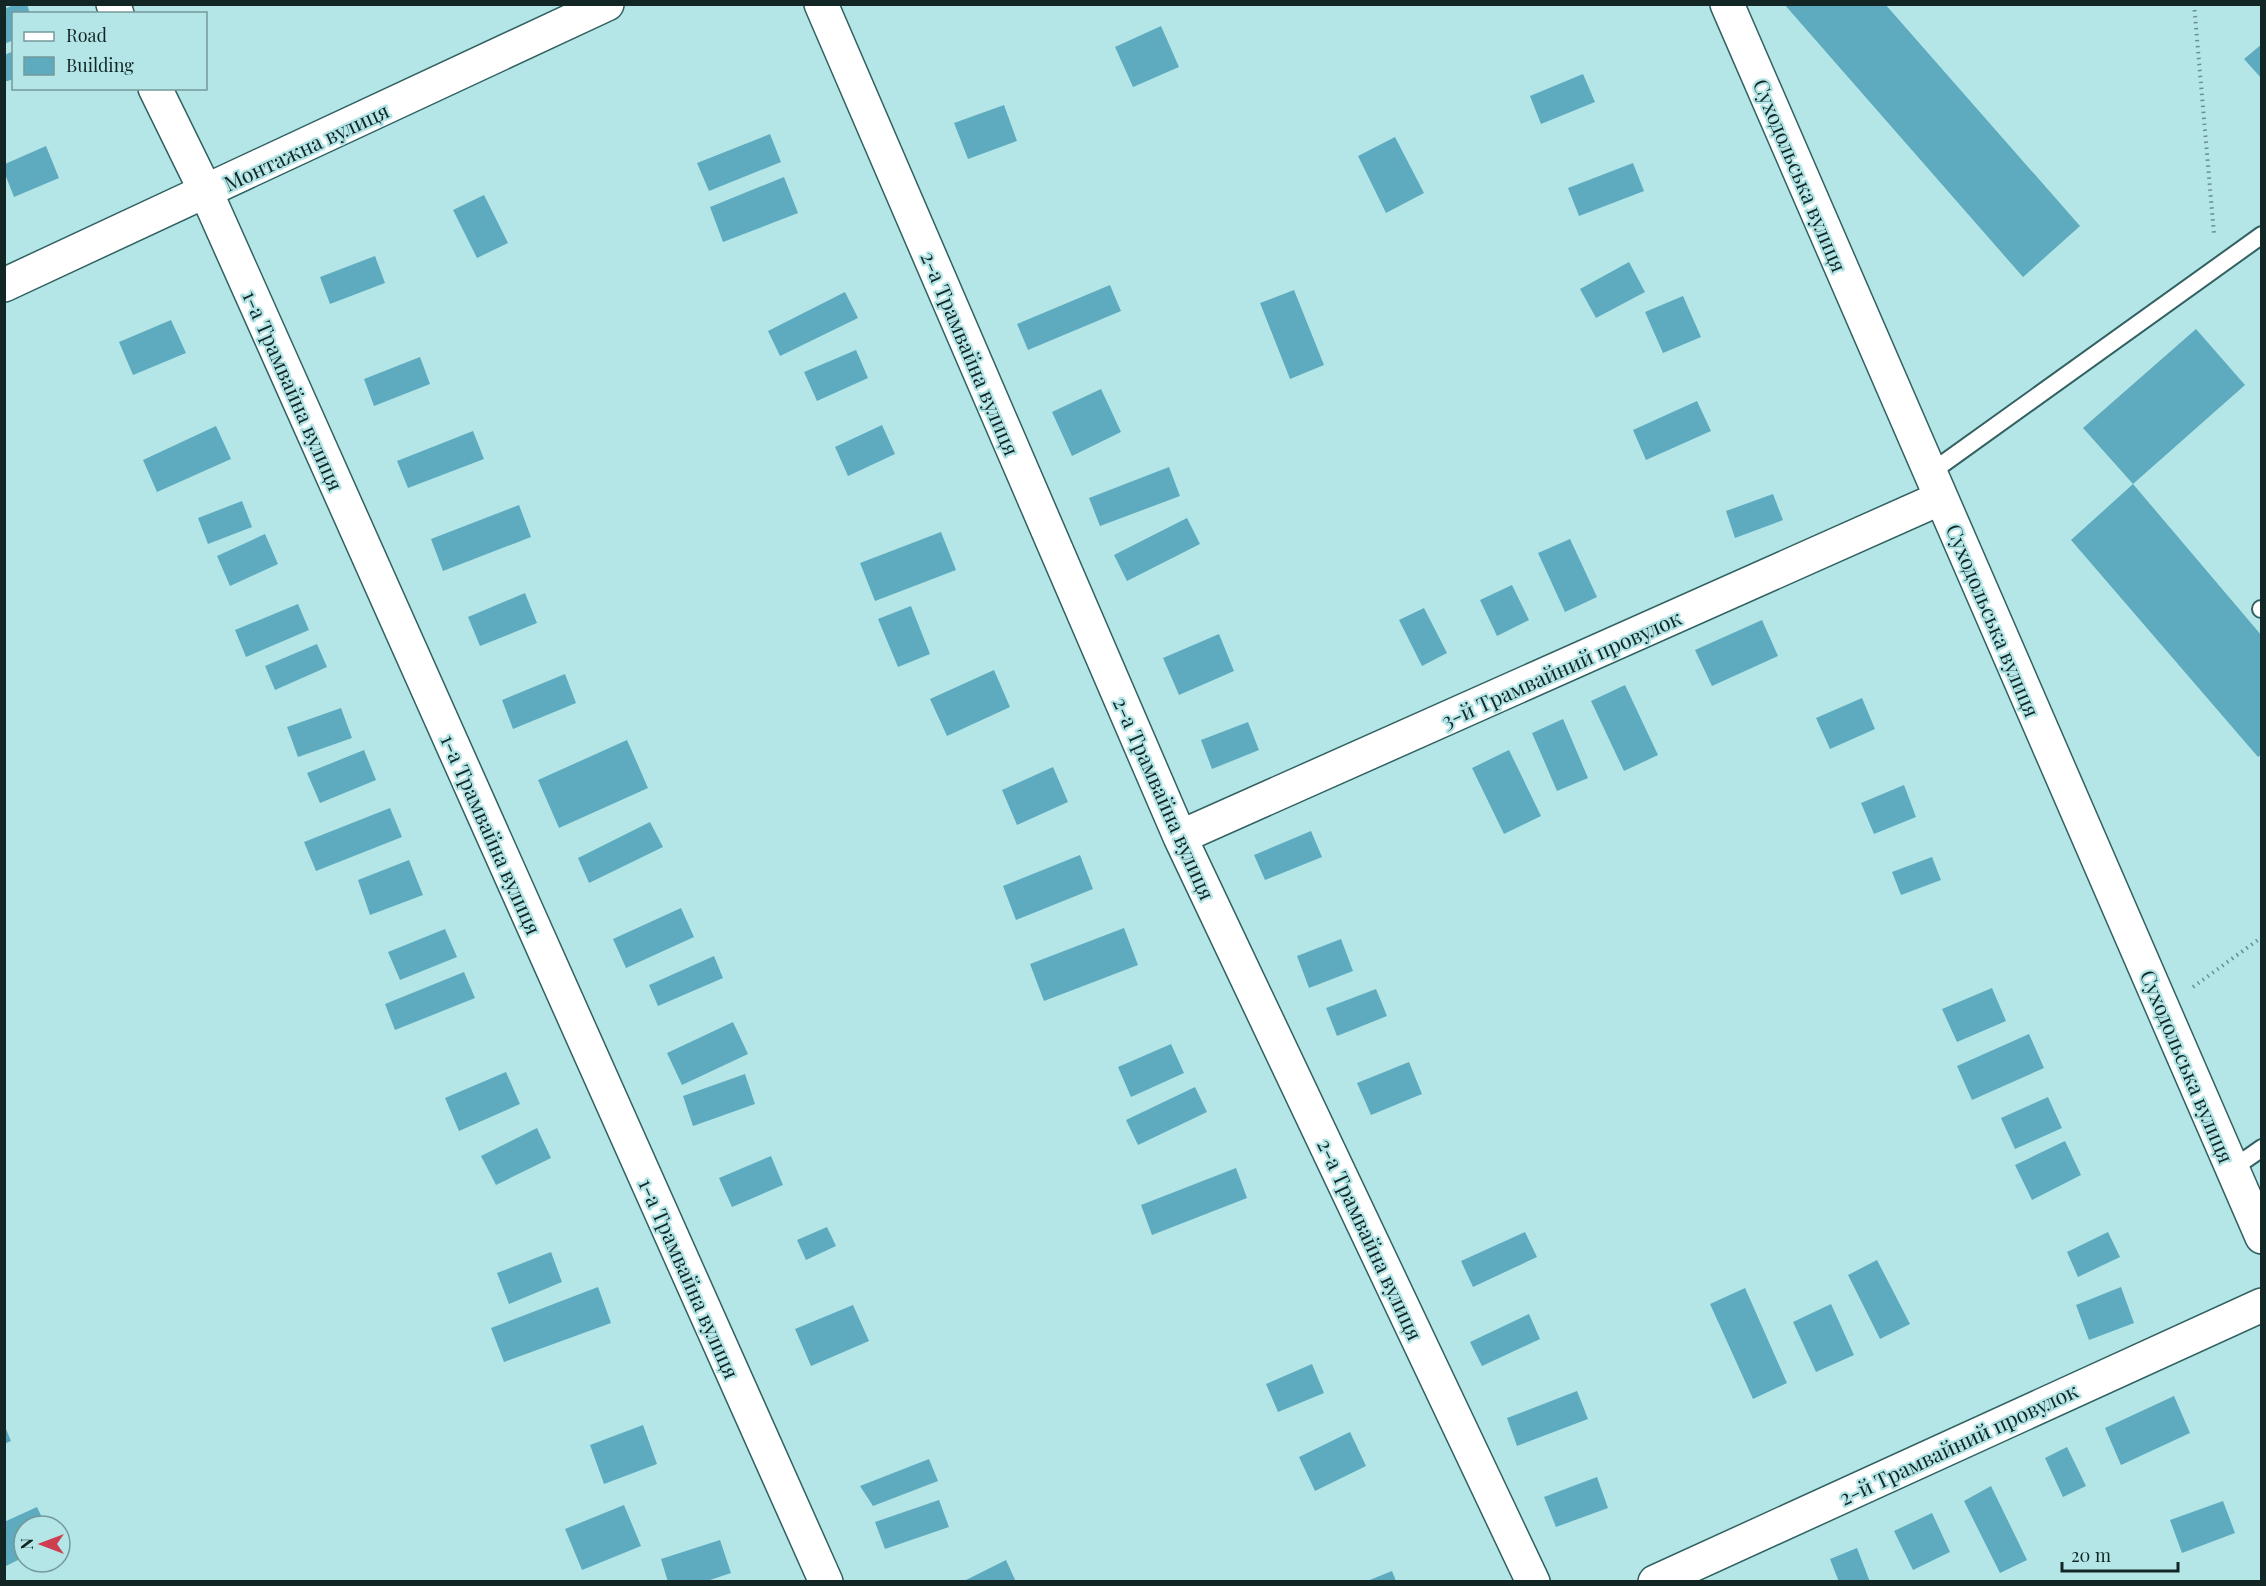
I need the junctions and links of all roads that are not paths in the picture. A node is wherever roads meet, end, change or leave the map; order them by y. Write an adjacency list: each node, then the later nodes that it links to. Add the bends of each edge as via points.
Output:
1 (607, 4): 5 (street, Монтажна вулиця)
2 (821, 4): 9 (street, 2-а Трамвайна вулиця)
3 (1727, 4): 8 (street, Суходольська вулиця)
4 (155, 90): 5 (street, 1-а Трамвайна вулиця)
5 (206, 192): 7 (street, Монтажна вулиця); 14 (street, 1-а Трамвайна вулиця)
6 (2262, 235): 8 (lane)
7 (4, 285)
8 (1936, 486): 9 (street, 3-й Трамвайний провулок); 11 (street, Суходольська вулиця)
9 (1180, 837): 15 (street, 2-а Трамвайна вулиця)
10 (2262, 1148): 11 (lane)
11 (2232, 1169): 12 (street, Суходольська вулиця)
12 (2262, 1237)
13 (2262, 1305): 16 (street, 2-й Трамвайний провулок)
14 (826, 1581)
15 (1533, 1581)
16 (1656, 1581)

